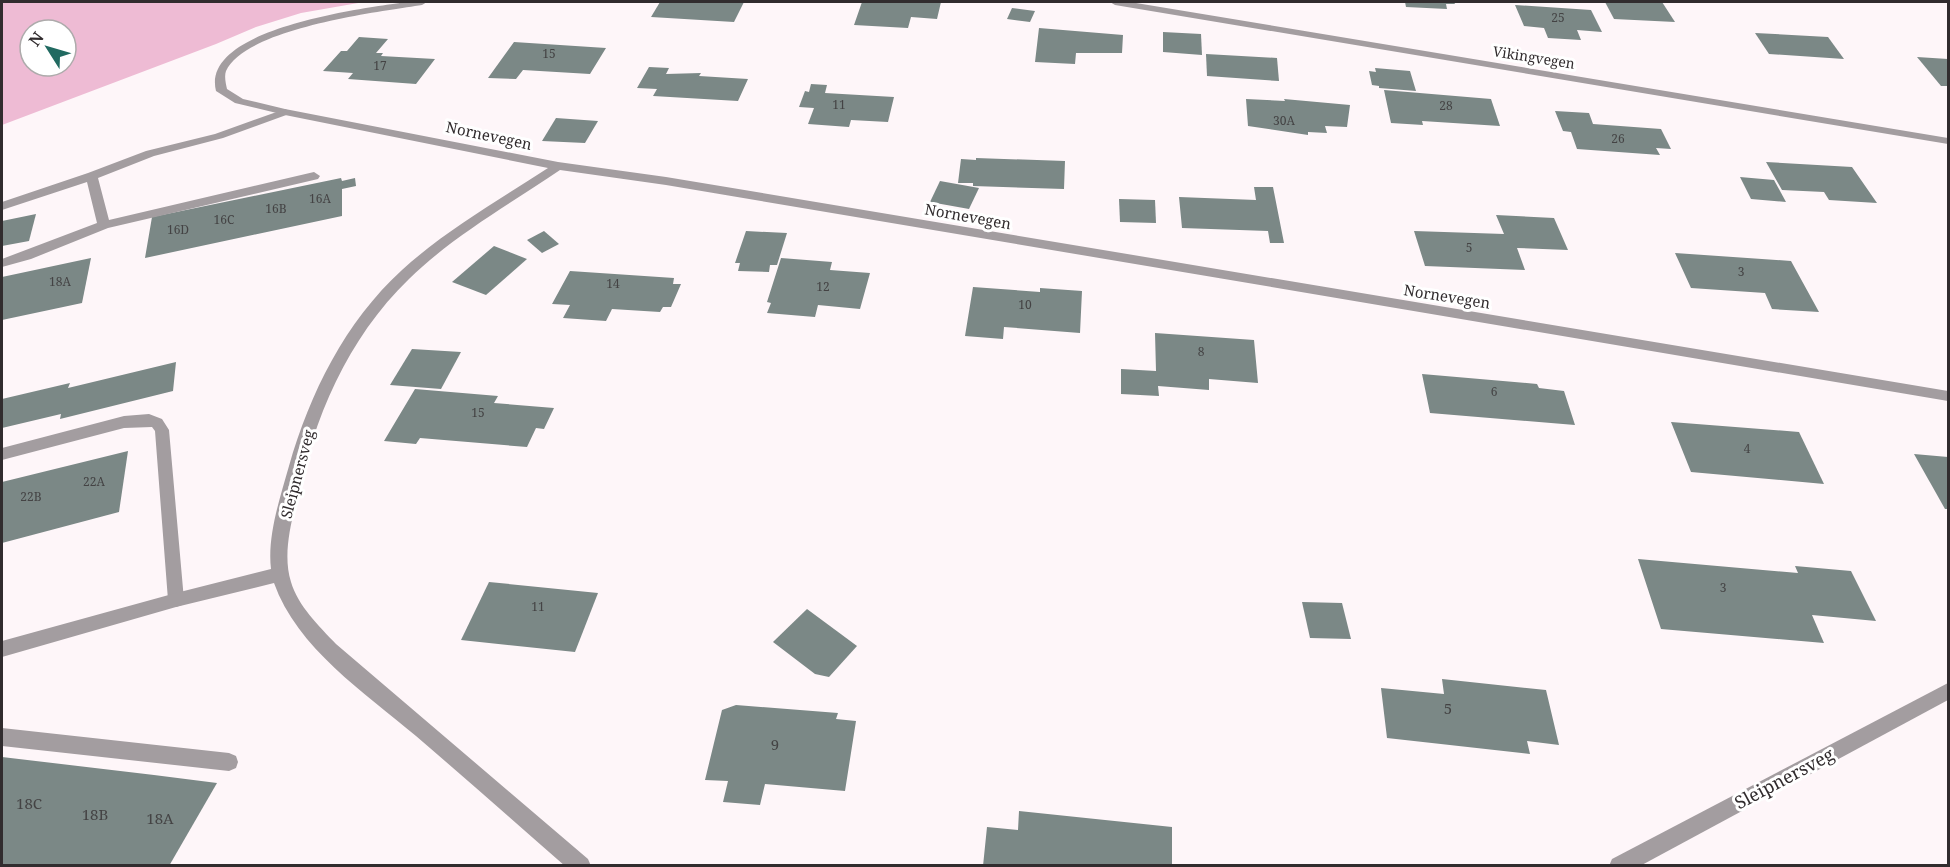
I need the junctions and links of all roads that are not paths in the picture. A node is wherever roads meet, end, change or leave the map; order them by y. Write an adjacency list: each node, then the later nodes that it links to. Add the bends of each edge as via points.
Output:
1 (422, 2): 3 (street, Nornevegen, via 297,26 249,46 221,70 222,91 239,101)
2 (1115, 2): 4 (street, Vikingvegen)
3 (285, 111): 5 (street, Nornevegen); 6 (street, via 219,136 150,153)
4 (1948, 141)
5 (558, 166): 11 (street, Nornevegen); 13 (street, Sleipnersveg, via 421,262 385,296 363,324 316,408 296,468 280,538)
6 (92, 176): 8 (street); 9 (street)
7 (314, 176): 9 (street)
8 (2, 206)
9 (104, 225): 10 (street)
10 (2, 263)
11 (1948, 396)
12 (2, 454): 14 (street, via 124,422 158,423 162,430)
13 (280, 574): 14 (street); 19 (street, Sleipnersveg, via 295,610 314,635)
14 (176, 600): 15 (street)
15 (2, 649)
16 (1948, 691): 20 (street, Sleipnersveg)
17 (2, 736): 18 (street)
18 (229, 762)
19 (581, 866)
20 (1619, 866)

